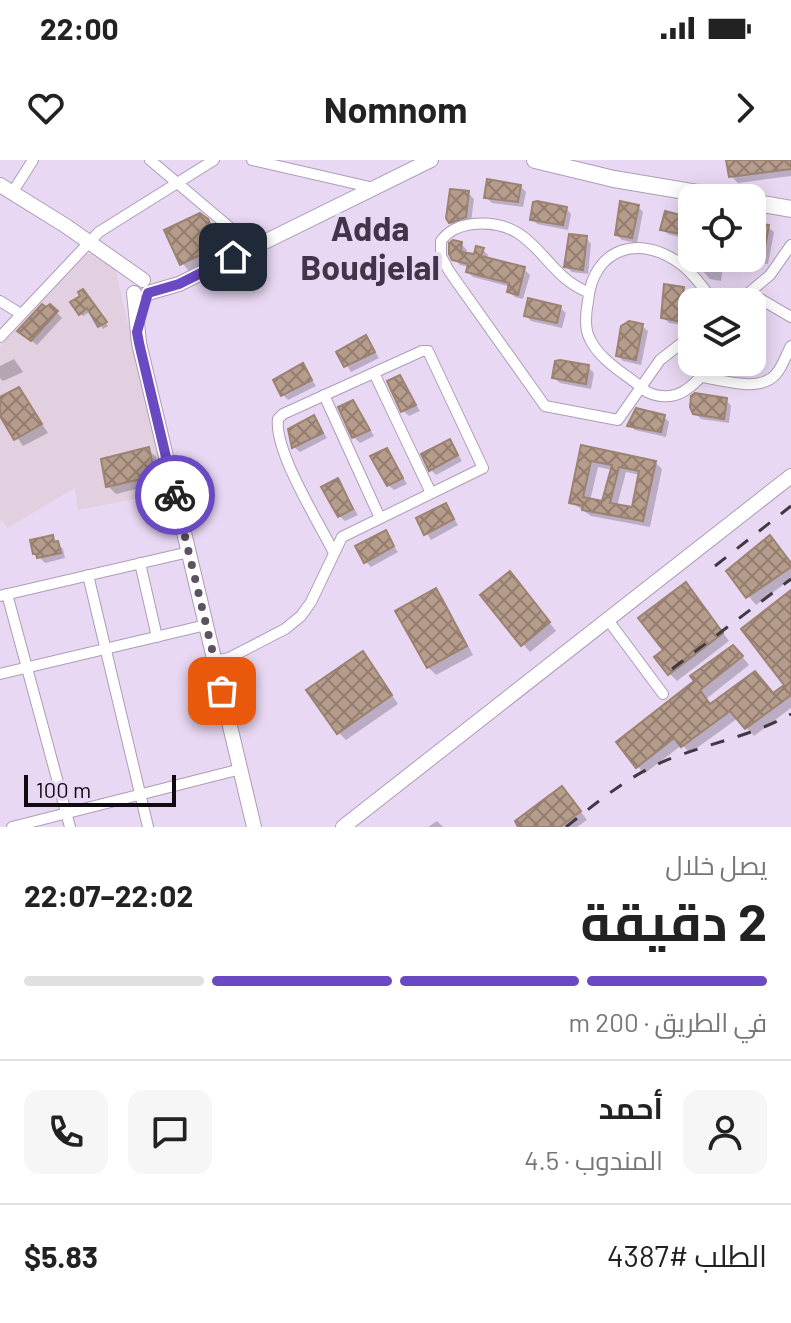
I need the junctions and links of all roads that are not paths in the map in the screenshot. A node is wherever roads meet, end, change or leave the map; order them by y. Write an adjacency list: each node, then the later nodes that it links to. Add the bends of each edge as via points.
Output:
1 (33, 160): 10 (street)
2 (150, 160): 8 (street)
3 (214, 160): 8 (street)
4 (252, 160): 7 (street)
5 (535, 160): 11 (main road)
6 (428, 161): 9 (street)
7 (292, 164): 9 (street)
8 (178, 183): 14 (street); 16 (street)
9 (374, 188): 16 (street)
10 (6, 189): 14 (street)
11 (678, 190)
12 (766, 205): 13 (main road)
13 (791, 209)
14 (89, 241): 19 (street, via 119,262); 23 (street)
15 (791, 245): 18 (street)
16 (253, 247): 19 (street, via 191,277)
17 (702, 288): 20 (street, via 665,254 621,249 610,254)
18 (756, 288)
19 (141, 289): 36 (street, via 137,332)
20 (588, 292): 30 (street, via 589,340); 30 (street, via 560,275 535,244 515,231 473,224 451,230 441,241 449,271 543,405 618,420)
21 (0, 301): 23 (street)
22 (766, 302): 24 (street)
23 (21, 314): 25 (street)
24 (791, 317)
25 (0, 337)
26 (678, 346): 30 (street)
27 (791, 346): 29 (street, via 767,381)
28 (374, 373): 31 (street); 33 (street); 33 (street, via 428,351 470,437 483,468)
29 (702, 377): 30 (street, via 678,396 656,396)
30 (640, 386)
31 (324, 395): 34 (street); 35 (street, via 283,414 277,424 289,464)
32 (791, 476): 40 (street)
33 (431, 493): 34 (street)
34 (380, 518): 35 (street, via 342,537)
35 (333, 551): 44 (street, via 301,616 285,629)
36 (189, 552): 37 (street); 41 (street)
37 (140, 563): 38 (street); 42 (street)
38 (88, 575): 39 (street); 43 (street)
39 (4, 595): 45 (street)
40 (608, 620): 47 (street); 55 (street)
41 (206, 625): 42 (street); 44 (street)
42 (157, 637): 43 (street)
43 (105, 650): 45 (street); 49 (street)
44 (215, 661): 48 (street)
45 (27, 668): 46 (street); 50 (street)
46 (0, 674)
47 (663, 694)
48 (241, 769): 49 (street); 54 (street)
49 (139, 795): 50 (street); 53 (street)
50 (66, 814): 51 (street); 52 (street)
51 (12, 827)
52 (70, 827)
53 (148, 827)
54 (254, 827)
55 (343, 827)

